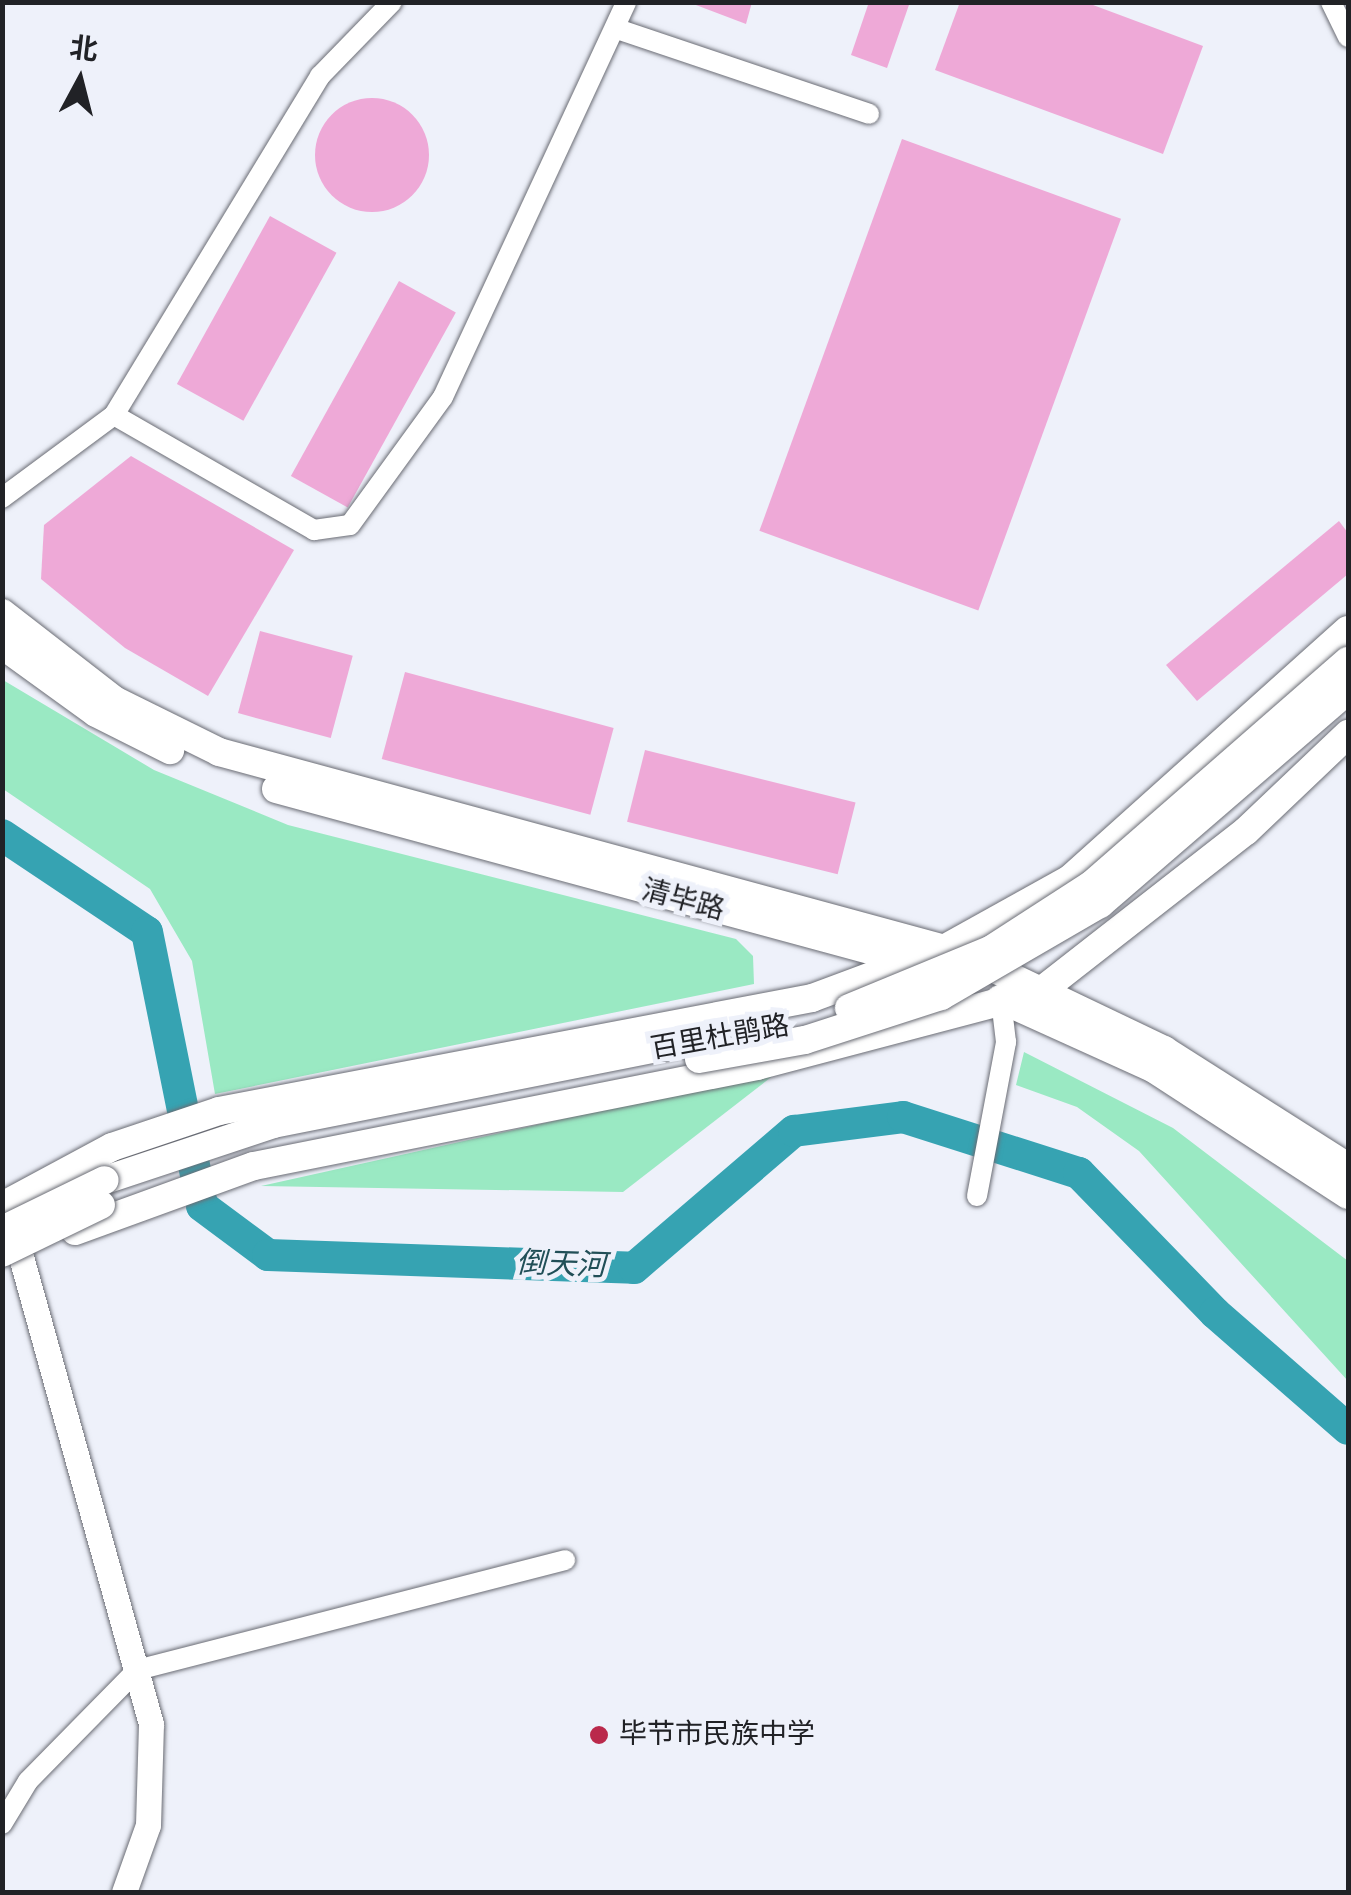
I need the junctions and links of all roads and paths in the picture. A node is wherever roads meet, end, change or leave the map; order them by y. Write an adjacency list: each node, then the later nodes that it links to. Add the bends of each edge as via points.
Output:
1 (392, 2): 7 (street, via 320,76)
2 (626, 2): 4 (street)
3 (1331, 2): 5 (street)
4 (617, 29): 6 (street); 7 (street, via 444,397 350,525 314,530)
5 (1348, 37)
6 (869, 114)
7 (114, 414): 8 (street)
8 (2, 498)
9 (2, 614): 15 (main road, via 114,700 219,752)
10 (1348, 630): 15 (main road, via 1070,878)
11 (2, 644): 16 (main road, 清毕路, via 96,713 222,772)
12 (1348, 661): 23 (main road, 百里杜鹃路, bridge, via 1091,885 992,949 814,1022 272,1124 105,1180)
13 (1348, 690): 23 (main road, 百里杜鹃路, bridge, via 1100,904 941,996 805,1040 270,1148)
14 (1348, 734): 17 (main road, via 1246,831)
15 (944, 950): 16 (main road); 17 (main road)
16 (909, 960): 18 (main road, 清毕路); 23 (main road, via 812,998 219,1111 118,1145)
17 (1041, 991): 18 (main road); 19 (main road, via 1164,1050)
18 (1001, 1000): 20 (main road, 清毕路, via 1154,1069); 22 (street, via 1006,1042); 23 (main road, via 758,1066 254,1166 114,1214)
19 (1347, 1164): 20 (street)
20 (1310, 1167): 21 (main road, 清毕路)
21 (1348, 1195)
22 (978, 1196)
23 (7, 1232): 25 (street)
24 (566, 1560): 25 (street)
25 (137, 1670): 26 (street, via 28,1782); 27 (street, via 151,1724 148,1826)
26 (2, 1824)
27 (124, 1892)

